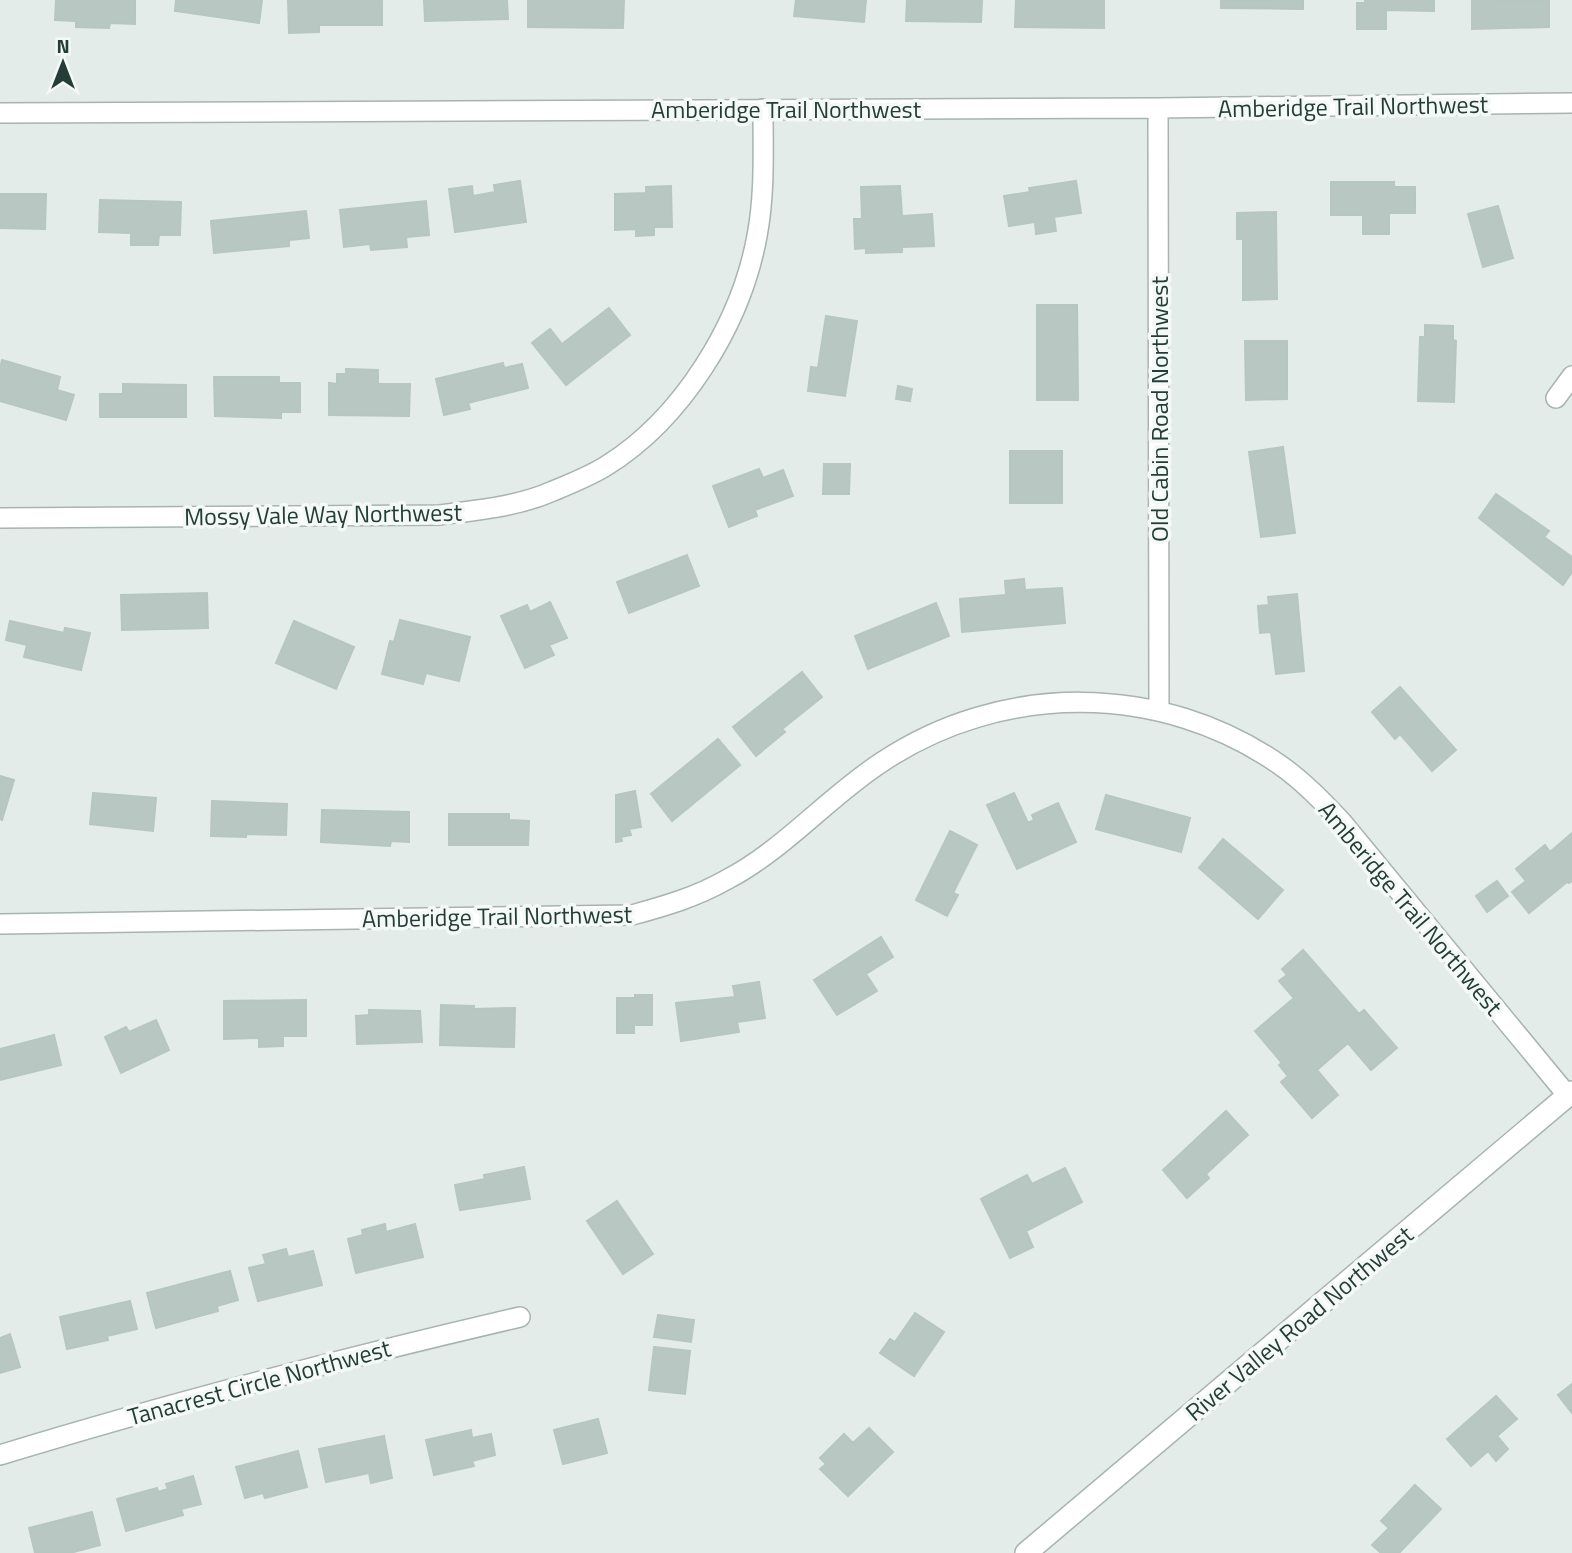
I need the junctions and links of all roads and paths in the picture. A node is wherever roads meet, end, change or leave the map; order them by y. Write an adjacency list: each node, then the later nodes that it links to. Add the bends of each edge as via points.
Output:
1 (1572, 103): 2 (street, Amberidge Trail Northwest)
2 (1158, 108): 3 (street, Amberidge Trail Northwest); 8 (street, Old Cabin Road Northwest)
3 (763, 109): 4 (street, Amberidge Trail Northwest); 7 (street, Mossy Vale Way Northwest, via 757,237 742,292 719,342 684,394 642,439 605,466 551,492 499,508 439,515)
4 (0, 113)
5 (1572, 376): 6 (street)
6 (1556, 398)
7 (0, 518)
8 (1159, 710): 9 (street, Amberidge Trail Northwest, via 1106,702 1053,702 1005,709 954,724 880,763 728,880 684,901 632,915); 10 (street, Amberidge Trail Northwest, via 1238,740 1313,791)
9 (0, 924)
10 (1570, 1094): 13 (street, River Valley Road Northwest)
11 (520, 1317): 12 (street, Tanacrest Circle Northwest, via 315,1365)
12 (0, 1455)
13 (1026, 1553)

